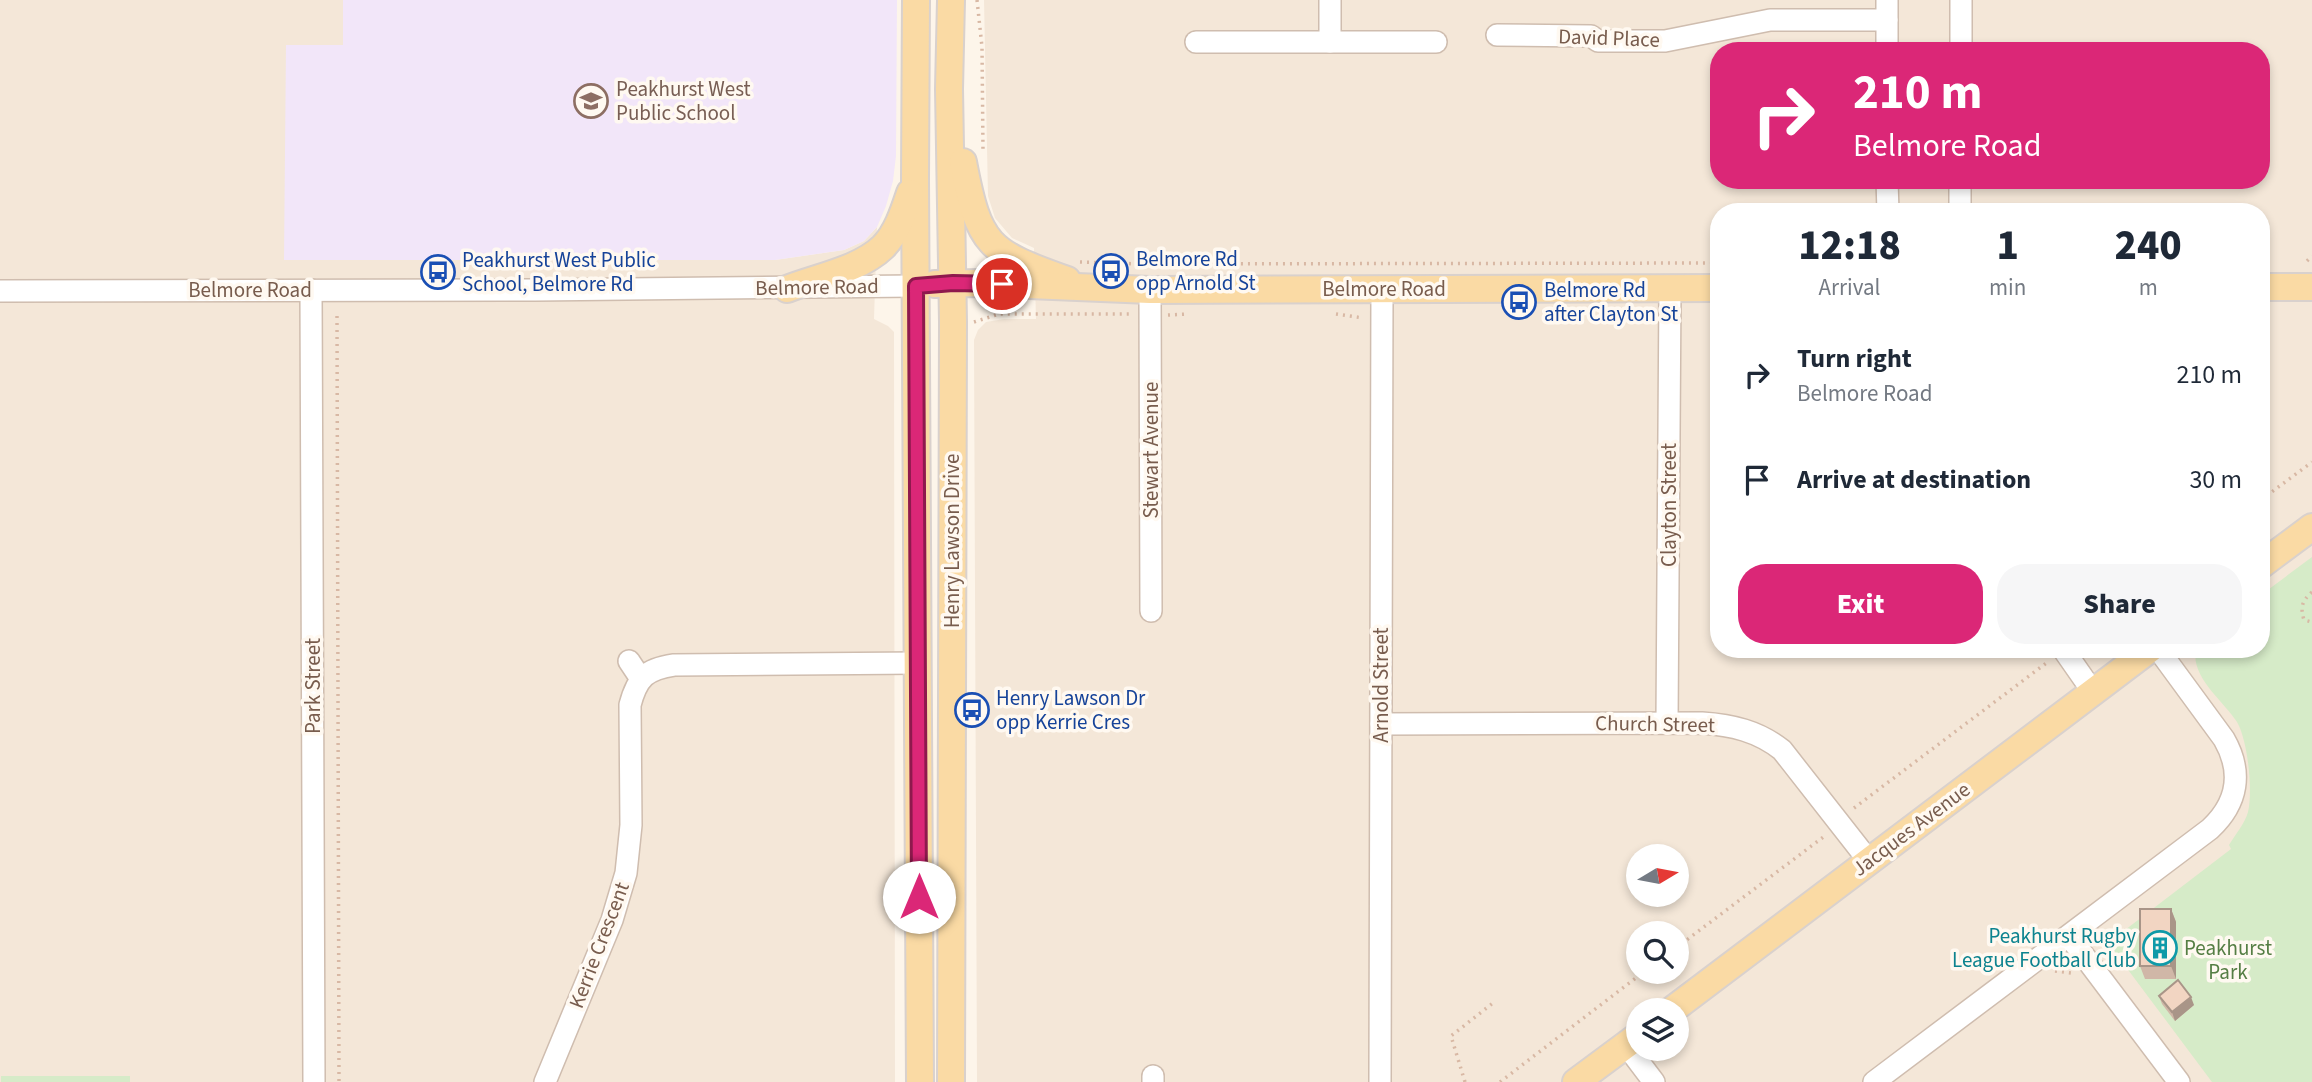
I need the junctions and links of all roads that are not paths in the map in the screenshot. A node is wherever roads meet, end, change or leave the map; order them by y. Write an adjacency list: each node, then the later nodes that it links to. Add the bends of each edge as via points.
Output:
1 (916, 0): 13 (main road, Henry Lawson Drive)
2 (951, 0): 12 (main road, Henry Lawson Drive)
3 (1330, 0): 8 (street)
4 (1961, 0): 11 (street)
5 (1887, 10): 6 (street, David Place, via 1770,20 1650,41); 10 (street, David Place)
6 (1497, 35)
7 (1196, 42): 8 (street)
8 (1330, 42): 9 (street)
9 (1436, 42)
10 (1887, 42)
11 (1961, 42)
12 (949, 89): 15 (main road, Henry Lawson Drive); 22 (main road, via 974,215 988,239 1012,258)
13 (915, 179): 17 (main road, Henry Lawson Drive); 21 (main road, via 884,246 849,267)
14 (2309, 274): 16 (main road)
15 (953, 283): 17 (main road, Belmore Road); 22 (main road, Belmore Road); 46 (main road, Henry Lawson Drive)
16 (2270, 285)
17 (916, 286): 21 (street, Belmore Road); 33 (main road, Henry Lawson Drive)
18 (1382, 288): 19 (main road, Belmore Road); 24 (main road, Belmore Road); 37 (street, Arnold Street)
19 (1670, 288): 20 (main road, Belmore Road); 36 (street, Clayton Street)
20 (1710, 288)
21 (787, 289): 23 (street, Belmore Road)
22 (1093, 289): 24 (main road, Belmore Road)
23 (311, 290): 25 (street, Belmore Road); 43 (street, Park Street)
24 (1150, 290): 28 (street, Stewart Avenue)
25 (0, 291)
26 (2312, 527): 27 (main road)
27 (2270, 558)
28 (1151, 611)
29 (2069, 658): 35 (street)
30 (2138, 658): 35 (main road, Jacques Avenue)
31 (2164, 658): 39 (street, via 2228,746 2235,767 2235,793 2210,829)
32 (629, 661): 34 (street)
33 (919, 663): 34 (street, via 674,665 649,671); 45 (main road, Henry Lawson Drive)
34 (641, 679): 44 (street, Kerrie Crescent, via 629,705 631,825 626,873 612,920)
35 (2093, 692): 38 (main road, Jacques Avenue)
36 (1667, 722): 37 (street, Church Street); 38 (street, Church Street, via 1723,724 1769,740 1794,763)
37 (1381, 724): 47 (street, Arnold Street)
38 (1869, 861): 40 (main road, Jacques Avenue)
39 (2069, 936): 50 (street); 51 (street)
40 (1688, 998)
41 (1626, 1044): 48 (main road)
42 (1643, 1061): 49 (street)
43 (314, 1082)
44 (545, 1082)
45 (920, 1082)
46 (951, 1082)
47 (1380, 1082)
48 (1576, 1082)
49 (1654, 1082)
50 (1874, 1082)
51 (2179, 1082)

